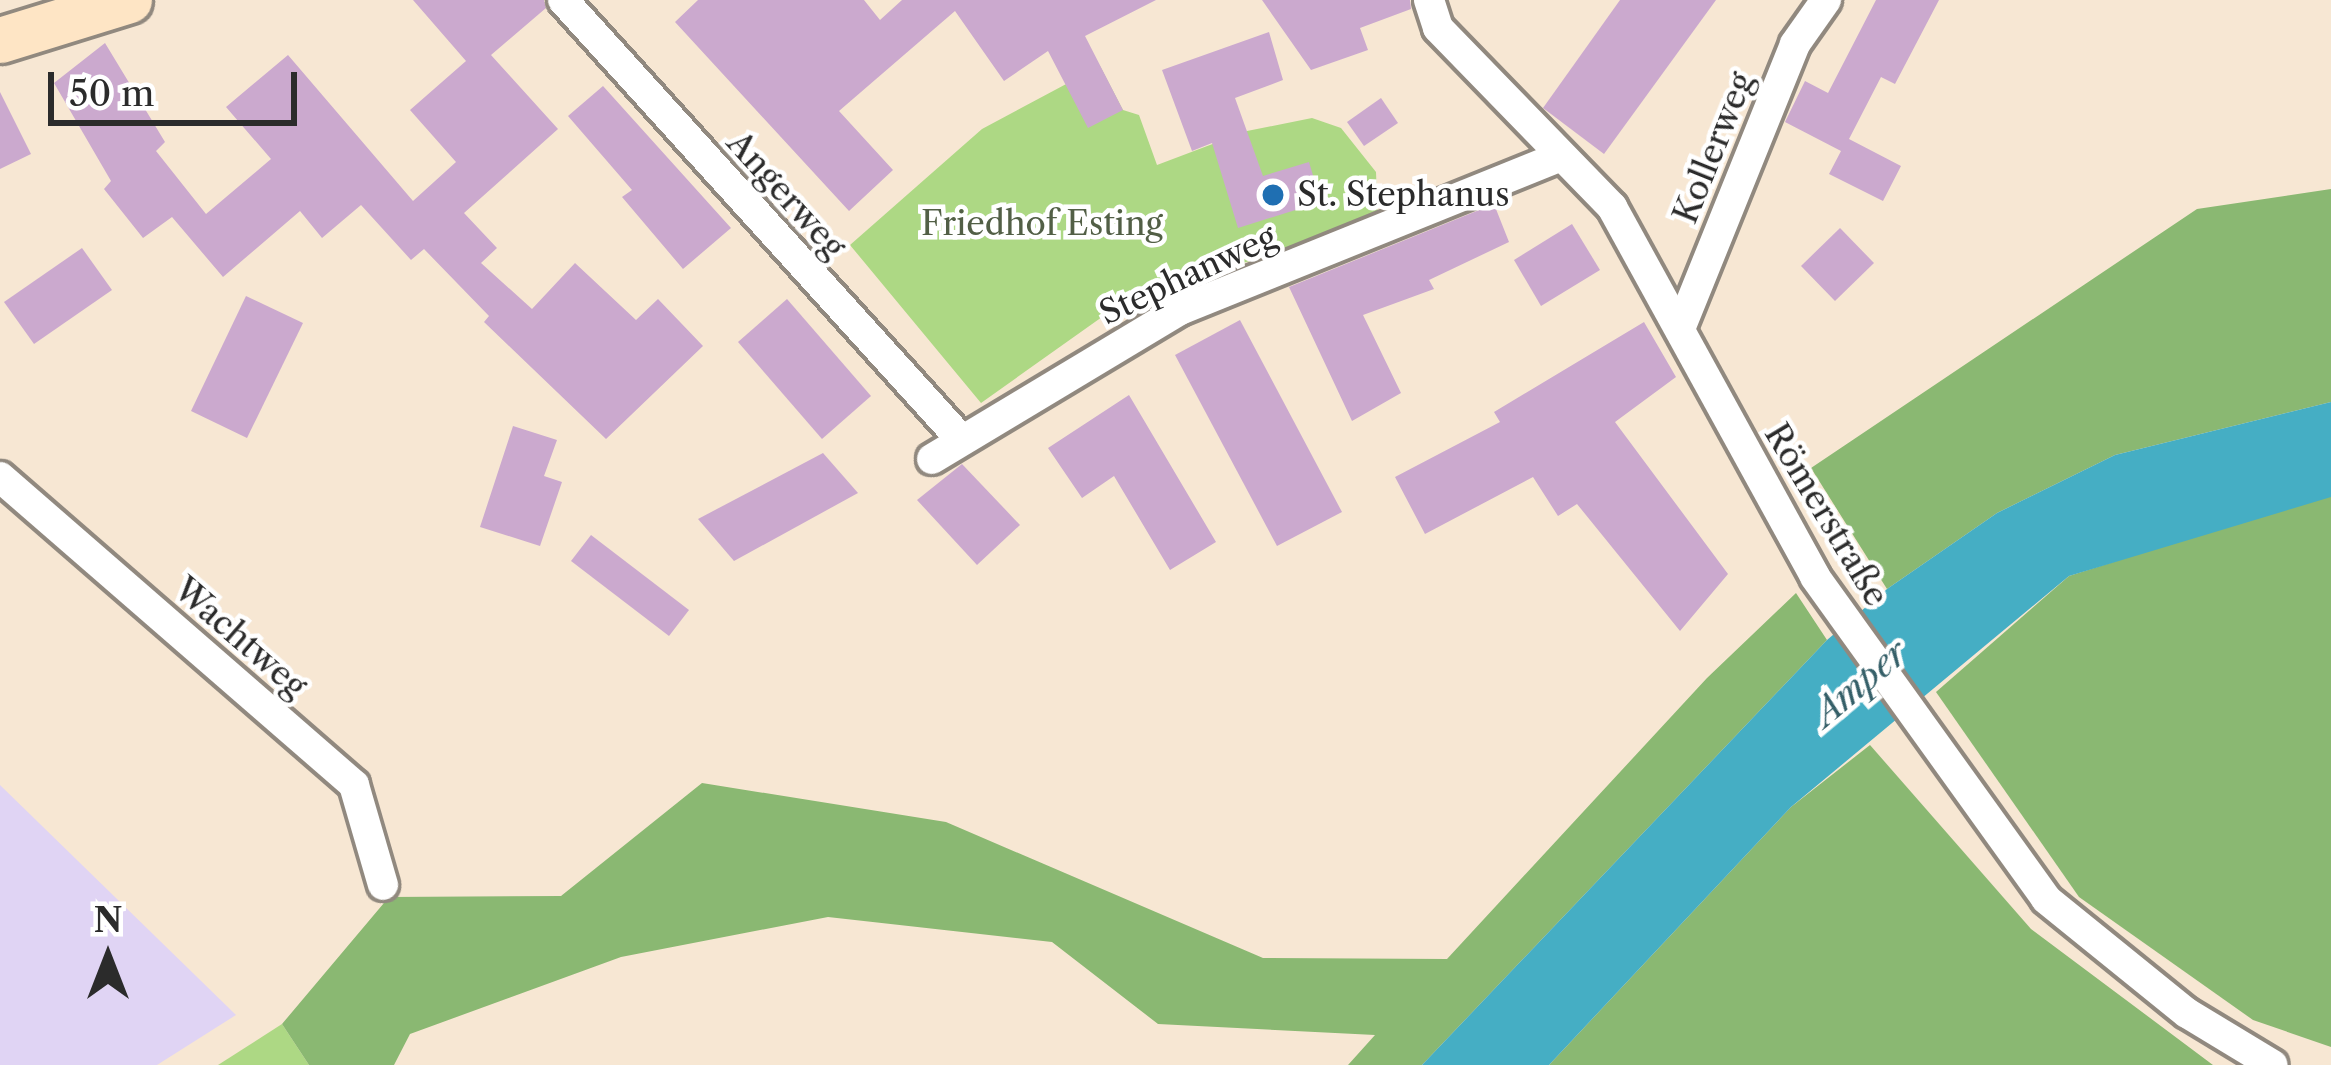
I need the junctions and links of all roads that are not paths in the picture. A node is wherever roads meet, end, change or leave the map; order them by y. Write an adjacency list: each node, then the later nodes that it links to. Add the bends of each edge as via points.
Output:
1 (129, 0): 5 (street)
2 (562, 0): 8 (street, Angerweg)
3 (1430, 0): 6 (street, Römerstraße, via 1438,28)
4 (1826, 0): 7 (street, Kollerweg, via 1796,44)
5 (0, 40)
6 (1557, 158): 7 (street, Römerstraße, via 1612,207); 8 (street, Stephanweg, via 1180,310)
7 (1680, 329): 12 (street, Römerstraße, via 1815,577 2046,898 2187,1013)
8 (958, 437): 9 (street, Stephanweg)
9 (932, 459)
10 (0, 477): 11 (street, Wachtweg, via 353,785)
11 (383, 885)
12 (2273, 1065)

